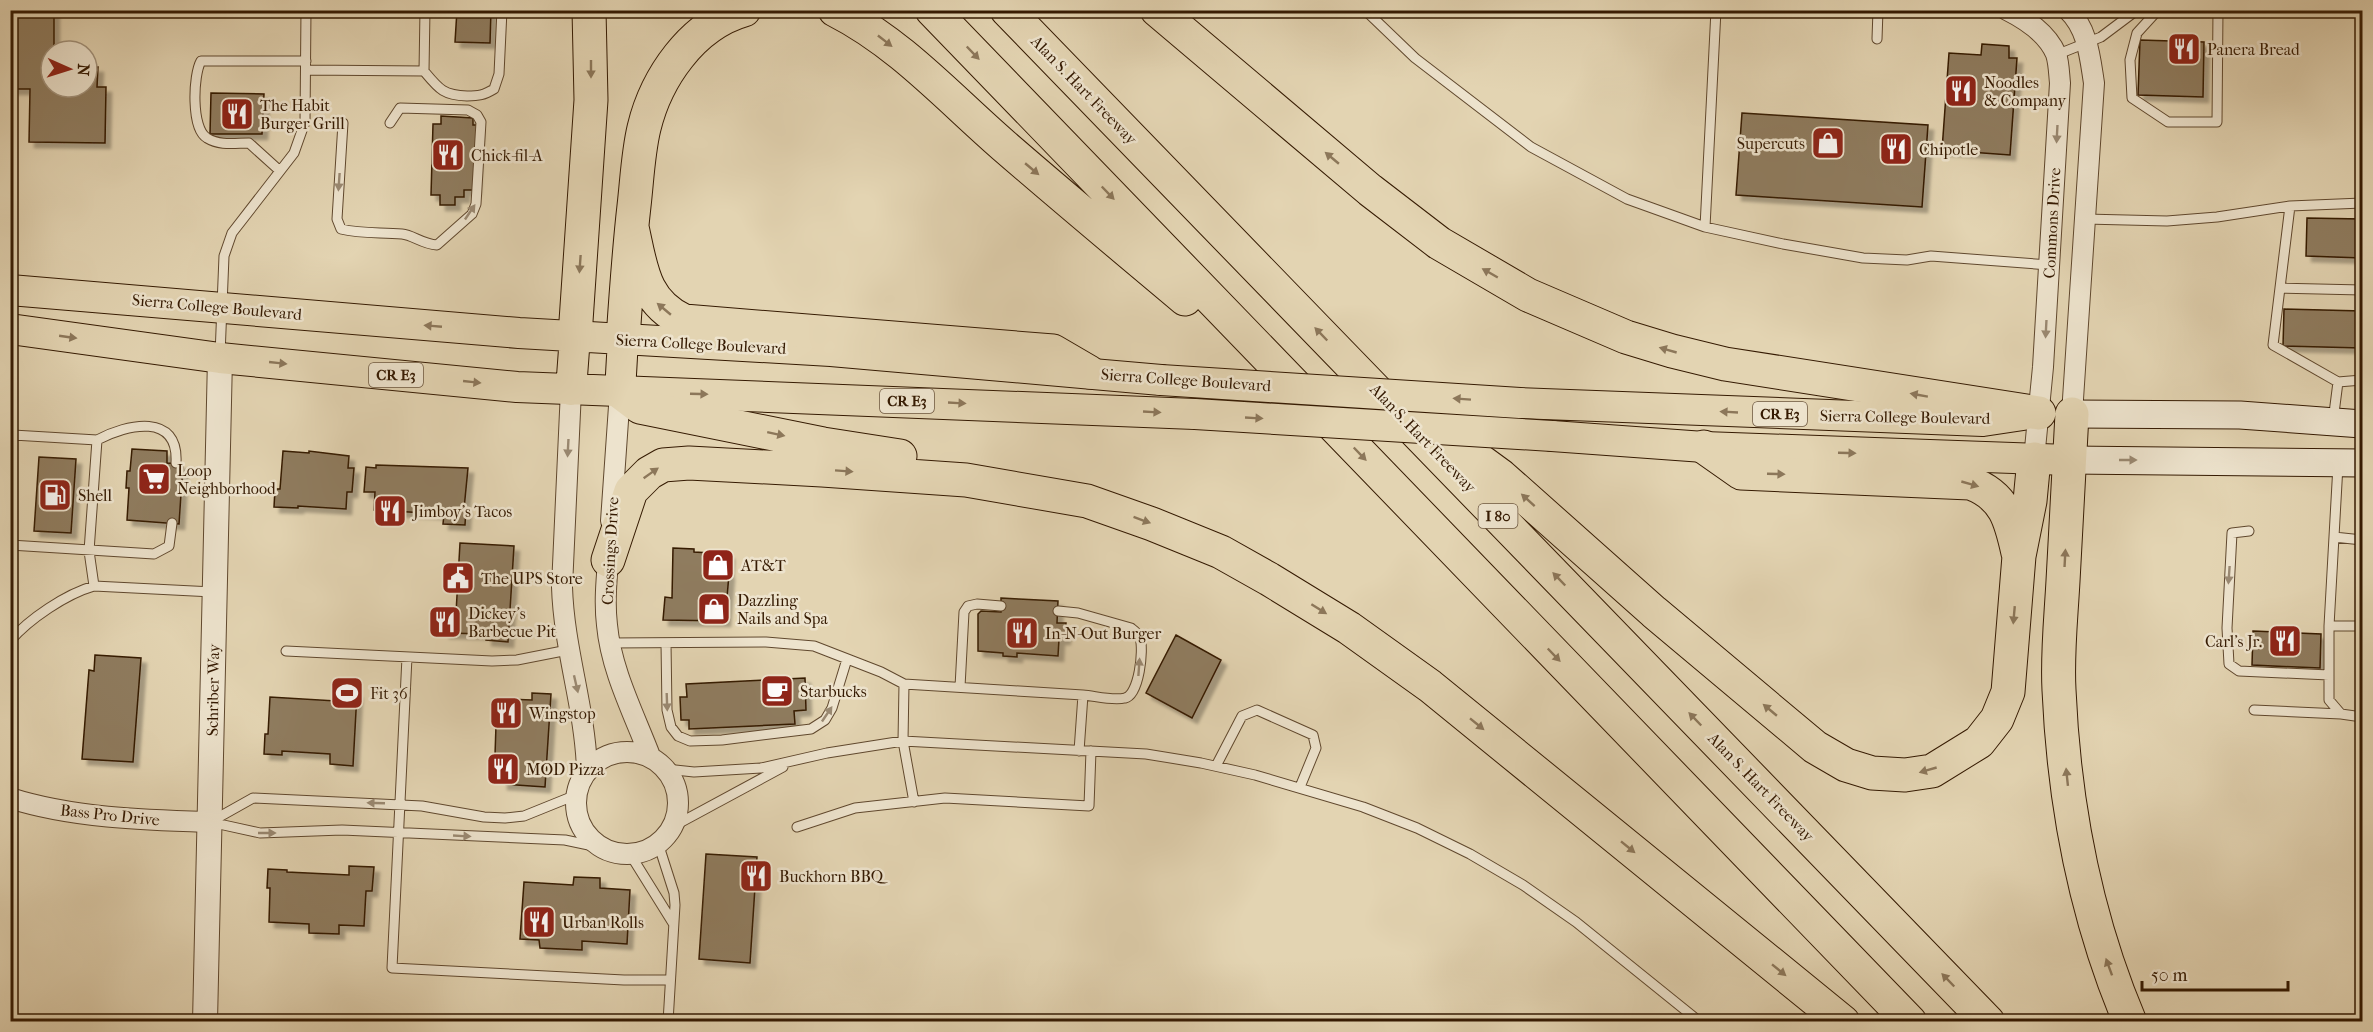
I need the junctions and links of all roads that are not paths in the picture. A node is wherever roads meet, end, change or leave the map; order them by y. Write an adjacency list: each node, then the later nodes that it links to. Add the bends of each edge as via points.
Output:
1 (306, 10): 21 (lane)
2 (425, 10): 22 (lane)
3 (502, 10): 22 (lane, via 500,74 495,90 482,96 450,95 439,89)
4 (589, 10): 37 (highway, one-way to 37, via 591,100)
5 (744, 10): 30 (highway, via 710,27 687,46 666,72 644,128)
6 (835, 10): 48 (highway, one-way to 48, via 885,39 1003,145)
7 (932, 10): 48 (highway, one-way to 48)
8 (1007, 10): 40 (highway, Alan S. Hart Freeway / I 80, one-way to 8)
9 (1157, 10): 46 (highway, one-way to 9, via 1714,361 1626,337 1528,295 1439,243 1378,197)
10 (1365, 10): 29 (lane, via 1415,58 1531,147 1627,199)
11 (1716, 10): 29 (lane)
12 (1878, 10): 18 (lane)
13 (2007, 10): 20 (street, Commons Drive, via 2043,34)
14 (2068, 10): 19 (street, Commons Drive)
15 (2137, 10): 19 (lane, via 2102,37)
16 (2158, 10): 17 (lane, via 2137,33 2130,60 2132,98 2168,122 2217,122)
17 (2218, 10)
18 (1877, 39)
19 (2088, 42): 20 (lane); 28 (street, Commons Drive, via 2094,83)
20 (2056, 55): 31 (street, Commons Drive, one-way to 31, via 2060,83)
21 (306, 66): 22 (lane); 25 (lane, via 304,122 294,153); 25 (lane, via 201,62 196,69 195,107 198,126 205,137 220,143 249,143)
22 (424, 71)
23 (343, 123): 24 (lane, one-way to 24, via 337,219 341,229 405,234 424,244 437,245 472,214 476,204 481,122 468,110 400,108)
24 (390, 123)
25 (280, 171): 35 (lane, via 232,233 224,256)
26 (2362, 203): 27 (lane)
27 (2290, 206): 28 (lane, via 2217,218); 32 (lane)
28 (2085, 219): 47 (street, Commons Drive)
29 (1705, 226): 31 (lane, via 1863,258 1907,260 1930,256)
30 (632, 227): 38 (highway); 41 (highway, one-way to 30, via 1053,351 684,321 663,309 650,292)
31 (2049, 265): 46 (street, Commons Drive, one-way to 46)
32 (2280, 288): 34 (lane); 43 (lane, via 2273,345)
33 (10, 290): 35 (main road, Sierra College Boulevard / CR E3)
34 (2362, 290)
35 (223, 309): 37 (main road, Sierra College Boulevard / CR E3, one-way to 35); 39 (lane)
36 (10, 328): 39 (main road, Sierra College Boulevard / CR E3, one-way to 39)
37 (575, 336): 38 (main road, Sierra College Boulevard / CR E3); 44 (main road)
38 (623, 339): 41 (main road, Sierra College Boulevard / CR E3); 45 (main road, Crossings Drive)
39 (220, 358): 44 (main road, Sierra College Boulevard / CR E3, one-way to 44); 68 (street, Schriber Way)
40 (1357, 371): 65 (highway, one-way to 40, via 2008,692 1996,719 1979,742 1932,771 1905,775 1872,773 1846,765 1815,747 1500,476); 114 (highway, Alan S. Hart Freeway / I 80, one-way to 40)
41 (1089, 372): 46 (main road, Sierra College Boulevard / CR E3, one-way to 41, bridge, via 1983,421 1520,403)
42 (2362, 380): 43 (lane)
43 (2338, 382): 49 (lane)
44 (571, 390): 45 (main road, Sierra College Boulevard / CR E3); 76 (street, one-way to 76, via 562,587)
45 (620, 392): 52 (main road, Sierra College Boulevard / CR E3, one-way to 52, bridge, via 1195,414); 58 (highway, one-way to 58, via 640,407 823,444 1011,475 1065,488); 66 (street, Crossings Drive)
46 (2039, 413): 47 (main road, Sierra College Boulevard / CR E3); 53 (street, Commons Drive)
47 (2072, 414): 49 (main road, Sierra College Boulevard, via 2240,415); 54 (highway)
48 (1329, 422): 113 (highway, one-way to 113)
49 (2333, 422): 50 (main road, Sierra College Boulevard)
50 (2362, 423)
51 (97, 440): 55 (lane, via 112,432 152,426 165,431 175,443); 57 (lane, via 13,435); 64 (lane)
52 (1704, 447): 53 (main road, Sierra College Boulevard, one-way to 53); 65 (highway, one-way to 65, via 1741,473 1970,483 2005,509)
53 (2034, 459): 54 (main road, Sierra College Boulevard); 65 (highway)
54 (2070, 460): 56 (main road, Sierra College Boulevard, one-way to 56); 115 (highway, one-way to 54, via 2096,931 2067,782 2059,689)
55 (176, 463)
56 (2350, 463): 61 (lane)
57 (10, 468)
58 (1087, 501): 66 (highway, one-way to 58, via 631,491 663,465 689,463 966,480); 112 (highway, one-way to 112, via 1221,552 1349,628 1430,686)
59 (172, 523): 64 (lane, via 169,546 162,551)
60 (2249, 531): 80 (lane, one-way to 80, via 2232,533 2229,664 2239,671)
61 (2334, 537): 62 (lane); 71 (lane)
62 (2362, 540)
63 (10, 545): 64 (lane)
64 (89, 551): 67 (lane)
65 (2019, 556)
66 (608, 560): 74 (street, Crossings Drive, via 605,596)
67 (94, 586): 68 (lane); 73 (lane, via 78,590 22,628)
68 (215, 592): 100 (street, Schriber Way)
69 (1001, 606): 82 (lane, via 977,604 968,606 964,612)
70 (1058, 611): 83 (lane, one-way to 70, via 1125,699 1132,695 1138,685 1141,640 1131,628)
71 (2329, 626): 72 (lane); 80 (lane)
72 (2362, 626)
73 (10, 641)
74 (610, 643): 75 (lane); 90 (street, Crossings Drive)
75 (666, 643): 79 (lane, via 805,645); 79 (lane, one-way to 79, via 667,711 671,727 678,736 690,741 811,729 825,720 832,708)
76 (568, 650): 78 (lane, via 517,660); 94 (street, one-way to 94, via 586,735)
77 (286, 651): 78 (lane)
78 (407, 657): 99 (lane)
79 (847, 659): 81 (lane)
80 (2329, 675): 85 (lane, via 2329,700)
81 (904, 684): 82 (lane); 87 (lane)
82 (960, 687): 83 (lane)
83 (1083, 695): 88 (lane)
84 (2254, 710): 85 (lane)
85 (2341, 714): 86 (lane)
86 (2362, 717)
87 (903, 741): 88 (lane); 91 (lane); 98 (lane)
88 (1079, 751): 89 (lane)
89 (1092, 751): 92 (lane, via 1146,754); 98 (lane, via 1089,806 945,798)
90 (650, 756): 93 (street); 94 (street, via 616,752)
91 (791, 763): 93 (lane, via 704,772); 101 (lane)
92 (1216, 766): 95 (lane); 95 (lane, via 1242,716 1257,710 1313,735 1316,748)
93 (666, 769): 101 (street, via 678,797)
94 (587, 770): 96 (street)
95 (1300, 788): 111 (lane, via 1417,828 1515,879 1576,922)
96 (576, 795): 99 (lane, via 524,816 505,818); 105 (street, via 581,826)
97 (10, 798): 100 (street, Bass Pro Drive, via 69,812)
98 (914, 802): 102 (lane, via 855,808)
99 (399, 804): 100 (lane, one-way to 100, via 253,798); 103 (lane)
100 (210, 822): 103 (lane, one-way to 103, via 260,833); 109 (street, Schriber Way)
101 (672, 827): 104 (street)
102 (797, 827)
103 (399, 833): 105 (lane, one-way to 105, via 566,840); 108 (lane, via 392,968)
104 (658, 843): 106 (street); 107 (lane, via 674,893)
105 (603, 848): 106 (street)
106 (630, 854): 107 (lane)
107 (673, 923): 108 (lane)
108 (670, 980): 110 (lane)
109 (205, 1022)
110 (668, 1022)
111 (1700, 1022)
112 (1843, 1022)
113 (1910, 1022)
114 (1988, 1022)
115 (2130, 1022)

